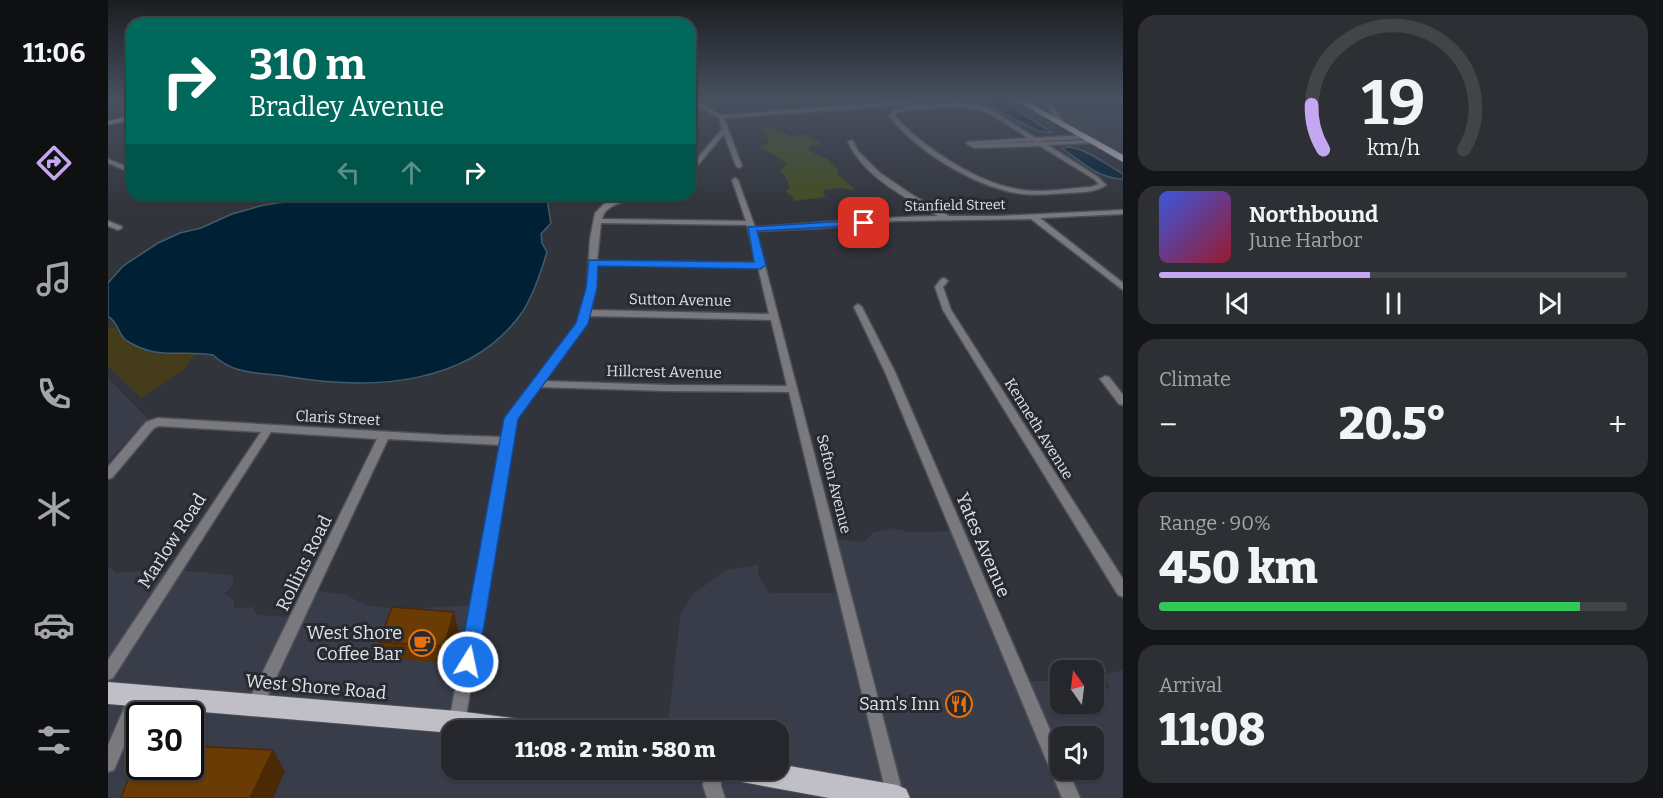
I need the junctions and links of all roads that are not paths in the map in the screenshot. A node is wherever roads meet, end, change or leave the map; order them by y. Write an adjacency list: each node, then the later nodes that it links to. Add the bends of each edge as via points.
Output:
1 (718, 137): 14 (street)
2 (727, 137): 15 (street)
3 (914, 137): 10 (street, via 957,169 1019,192 1092,189 1103,185)
4 (1031, 137): 7 (street)
5 (1086, 137): 8 (main road)
6 (1010, 139): 7 (street); 11 (street); 11 (street, via 969,143 976,147)
7 (1034, 139): 8 (street); 10 (street)
8 (1089, 139): 10 (street); 12 (main road)
9 (851, 142): 21 (street, via 887,182)
10 (1042, 143): 11 (street)
11 (1019, 145)
12 (1123, 159)
13 (108, 161): 16 (street)
14 (696, 164)
15 (739, 166)
16 (126, 168)
17 (735, 180): 24 (street, Sefton Avenue)
18 (621, 201): 22 (street, via 603,208)
19 (1123, 212): 20 (street, Stanfield Street)
20 (1034, 217): 21 (street, Stanfield Street); 29 (street)
21 (948, 219): 24 (street, Stanfield Street)
22 (597, 221): 24 (street, Stanfield Street); 26 (street)
23 (108, 223): 25 (street)
24 (751, 226): 27 (street, Sefton Avenue)
25 (118, 228)
26 (593, 262): 27 (street); 31 (street)
27 (760, 265): 32 (street, Sefton Avenue)
28 (944, 281): 41 (street, Kenneth Avenue, via 939,287 947,310)
29 (1123, 287)
30 (858, 307): 53 (street, Yates Avenue, via 890,372)
31 (585, 314): 32 (street, Sutton Avenue); 34 (street, via 579,328)
32 (775, 317): 35 (street, Sefton Avenue)
33 (1105, 379): 36 (street)
34 (536, 384): 35 (street, Hillcrest Avenue); 39 (street, via 511,418)
35 (793, 388): 52 (street, Sefton Avenue)
36 (1123, 402)
37 (268, 429): 38 (street, Claris Street); 40 (street, Claris Street, via 169,422 150,425); 42 (street, Marlow Road)
38 (384, 436): 39 (street, Claris Street); 45 (street, Rollins Road)
39 (505, 441): 46 (street)
40 (108, 475)
41 (1123, 591)
42 (108, 673)
43 (108, 693): 44 (main road, West Shore Road)
44 (138, 695): 45 (main road, West Shore Road); 48 (street)
45 (255, 705): 47 (main road, West Shore Road)
46 (457, 720)
47 (441, 721)
48 (108, 764)
49 (789, 779): 52 (main road)
50 (712, 780): 51 (street)
51 (716, 798)
52 (896, 798)
53 (1071, 798)

